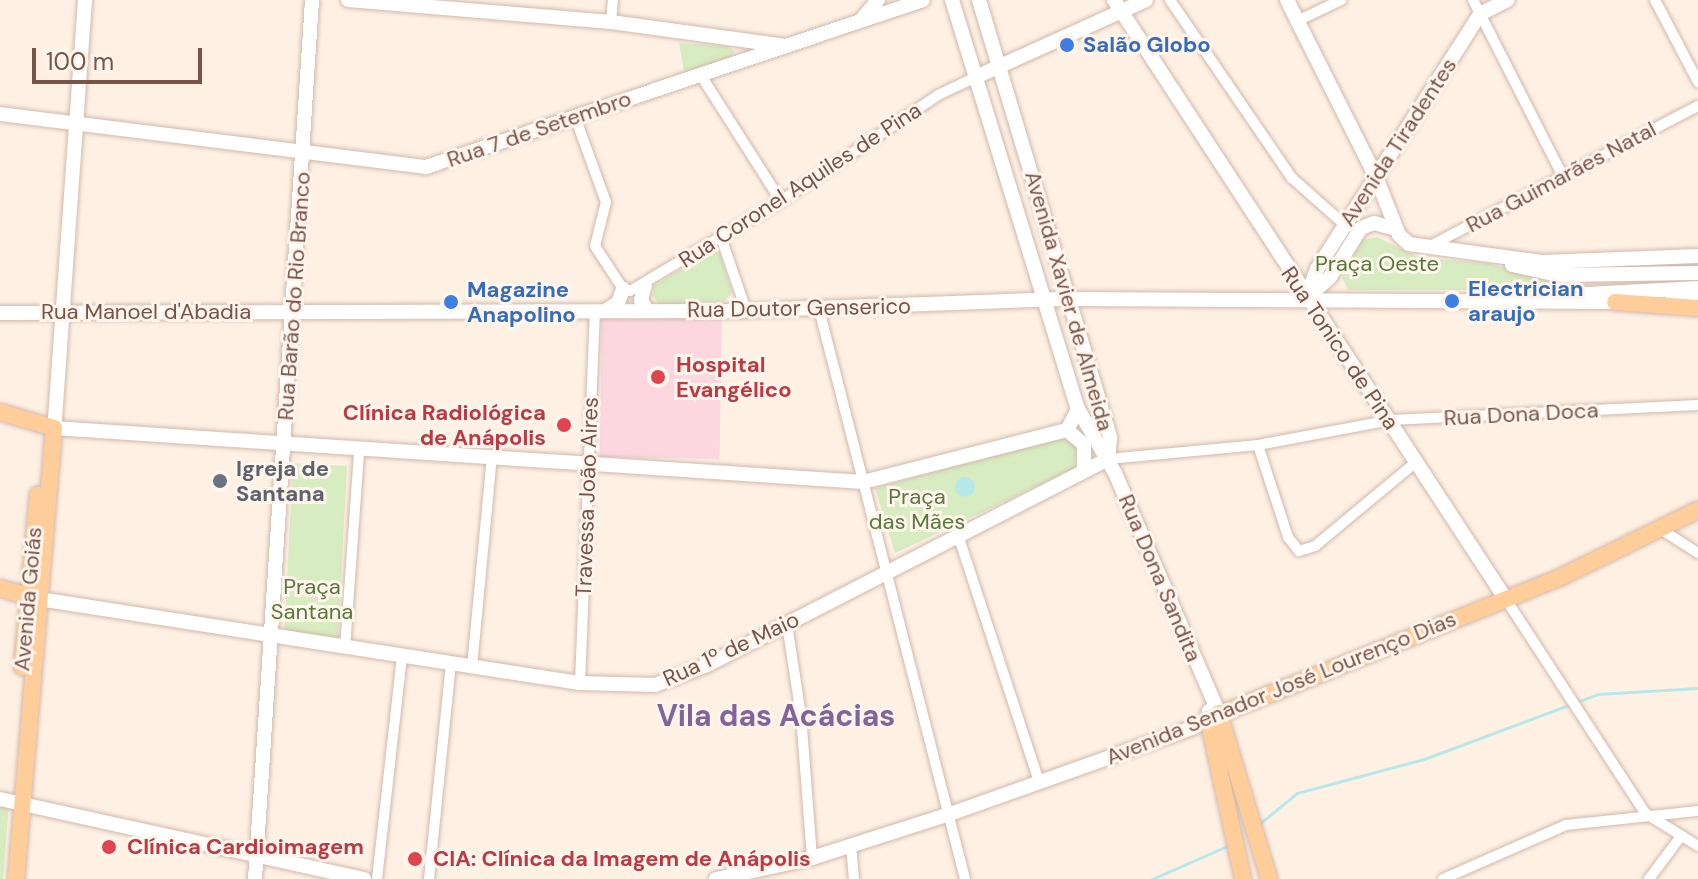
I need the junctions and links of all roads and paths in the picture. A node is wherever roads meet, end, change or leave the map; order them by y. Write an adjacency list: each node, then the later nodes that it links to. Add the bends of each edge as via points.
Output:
1 (85, 0): 29 (street, Avenida Goiás)
2 (312, 0): 30 (street, Rua Barão do Rio Branco)
3 (348, 0): 19 (street)
4 (613, 0): 19 (street)
5 (878, 0): 20 (street)
6 (921, 0): 20 (street, Rua 7 de Setembro)
7 (952, 0): 24 (street, Avenida Xavier de Almeida)
8 (979, 0): 22 (street, Avenida Xavier de Almeida)
9 (1146, 0): 16 (street)
10 (1170, 0): 34 (street, via 1292,178)
11 (1287, 0): 18 (street)
12 (1341, 0): 18 (street)
13 (1473, 0): 17 (street)
14 (1508, 0): 17 (street)
15 (1655, 0): 25 (street)
16 (1118, 6): 22 (street); 46 (street, Rua Tonico de Pina)
17 (1480, 14): 31 (street); 32 (street, Avenida Tiradentes)
18 (1297, 21): 32 (street)
19 (611, 22): 21 (street)
20 (855, 22): 21 (street, Rua 7 de Setembro)
21 (780, 45): 23 (street, Rua 7 de Setembro)
22 (1000, 66): 24 (street); 45 (street, Avenida Xavier de Almeida)
23 (700, 74): 28 (street, Rua 7 de Setembro); 33 (street)
24 (978, 76): 33 (street, Rua Coronel Aquiles de Pina, via 938,95); 44 (street, Avenida Xavier de Almeida)
25 (1698, 82)
26 (1698, 106): 31 (street, Rua Guimarães Natal)
27 (0, 114): 29 (street, Rua 7 de Setembro)
28 (575, 117): 30 (street, Rua 7 de Setembro, via 426,167); 43 (street, via 606,202 595,246)
29 (76, 122): 30 (street, Rua 7 de Setembro); 56 (street, Avenida Goiás)
30 (303, 152): 53 (street, Rua Barão do Rio Branco)
31 (1562, 175): 37 (street, Rua Guimarães Natal)
32 (1376, 177): 34 (street, Avenida Tiradentes); 35 (street)
33 (781, 201): 36 (street, Rua Coronel Aquiles de Pina)
34 (1345, 225): 46 (street, Avenida Tiradentes, via 1317,269)
35 (1396, 229): 37 (street, via 1409,244); 46 (street, via 1374,223 1361,228 1330,277)
36 (721, 237): 41 (street, Rua Coronel Aquiles de Pina); 52 (street)
37 (1425, 249): 39 (street)
38 (1698, 256): 39 (street, via 1542,262)
39 (1497, 258): 40 (street, via 1558,275)
40 (1698, 273)
41 (645, 285): 43 (street, Rua Coronel Aquiles de Pina); 55 (street, via 641,300)
42 (1698, 288): 49 (street, via 1574,293)
43 (623, 289): 54 (street, via 618,303)
44 (1043, 299): 45 (street, Rua Doutor Genserico); 51 (street, Rua Doutor Genserico); 59 (street, Avenida Xavier de Almeida)
45 (1068, 299): 46 (street, Rua Doutor Genserico); 68 (street, Avenida Xavier de Almeida, via 1110,438)
46 (1306, 299): 49 (street, Rua Doutor Genserico, via 1435,297); 61 (street, Rua Tonico de Pina)
47 (1698, 299): 48 (street)
48 (1615, 302): 49 (street); 50 (main road)
49 (1519, 303)
50 (1698, 308)
51 (819, 309): 52 (street, Rua Doutor Genserico); 72 (street)
52 (746, 310): 55 (street, Rua Doutor Genserico)
53 (293, 311): 54 (street, Rua Doutor Genserico); 56 (street, Rua Manoel d'Abadia); 65 (street, Rua Barão do Rio Branco)
54 (600, 311): 55 (street, Rua Doutor Genserico); 69 (street, Travessa João Aires)
55 (647, 311)
56 (63, 312): 57 (street, Rua Manoel d'Abadia); 62 (street, Avenida Goiás)
57 (0, 313)
58 (1698, 405): 61 (street, Rua Dona Doca)
59 (1078, 409): 63 (street); 68 (street, Avenida Xavier de Almeida)
60 (0, 412): 62 (main road)
61 (1391, 420): 64 (street, Rua Dona Doca); 70 (street, Rua Tonico de Pina)
62 (51, 424): 65 (street); 79 (main road, Avenida Goiás)
63 (1067, 430): 71 (street, via 1084,445); 72 (street)
64 (1258, 445): 68 (street, Rua Dona Doca); 70 (street, via 1288,537 1299,551 1315,546)
65 (284, 447): 66 (street); 82 (street, Rua Barão do Rio Branco)
66 (359, 452): 67 (street); 83 (street)
67 (492, 457): 69 (street); 86 (street)
68 (1108, 459): 71 (street, Rua 1º de Maio); 88 (street, Rua Dona Sandita)
69 (589, 463): 72 (street); 87 (street, Travessa João Aires)
70 (1415, 463): 80 (street, Rua Tonico de Pina)
71 (1084, 469): 75 (street, Rua 1º de Maio)
72 (863, 482): 77 (street)
73 (1698, 510): 74 (main road, Avenida Senador José Lourenço Dias)
74 (1662, 530): 76 (street); 80 (main road, Avenida Senador José Lourenço Dias)
75 (958, 535): 77 (street, Rua 1º de Maio); 89 (street)
76 (1698, 553)
77 (887, 570): 81 (street, Rua 1º de Maio); 93 (street)
78 (0, 588): 79 (main road)
79 (34, 598): 82 (street, Rua 1º de Maio); 90 (main road, Avenida Goiás)
80 (1505, 598): 88 (main road, Avenida Senador José Lourenço Dias); 92 (street, Rua Tonico de Pina)
81 (787, 624): 87 (street, Rua 1º de Maio, via 674,680 634,687); 97 (street, via 801,715)
82 (273, 638): 83 (street, Rua 1º de Maio); 98 (street, Rua Barão do Rio Branco)
83 (345, 648): 84 (street, Rua 1º de Maio)
84 (402, 657): 85 (street, Rua 1º de Maio); 103 (street)
85 (451, 664): 86 (street, Rua 1º de Maio); 104 (street)
86 (472, 667): 87 (street, Rua 1º de Maio)
87 (580, 683)
88 (1213, 710): 89 (street, Avenida Senador José Lourenço Dias); 108 (main road); 109 (main road)
89 (1039, 782): 93 (street, Avenida Senador José Lourenço Dias)
90 (11, 801): 98 (street); 99 (main road, Avenida Goiás); 100 (main road, Avenida Goiás)
91 (1698, 811): 92 (street)
92 (1645, 813): 94 (street); 110 (street, via 1566,825)
93 (950, 814): 95 (street, Avenida Senador José Lourenço Dias); 107 (street)
94 (1681, 836): 96 (street); 111 (street)
95 (851, 845): 97 (street, Avenida Senador José Lourenço Dias); 106 (street)
96 (1698, 846)
97 (812, 858): 105 (street, Avenida Senador José Lourenço Dias)
98 (256, 859): 101 (street, Rua Barão do Rio Branco); 102 (street)
99 (6, 879)
100 (16, 879)
101 (255, 879)
102 (364, 879)
103 (377, 879)
104 (429, 879)
105 (716, 879)
106 (854, 879)
107 (965, 879)
108 (1243, 879)
109 (1269, 879)
110 (1443, 879)
111 (1649, 879)

